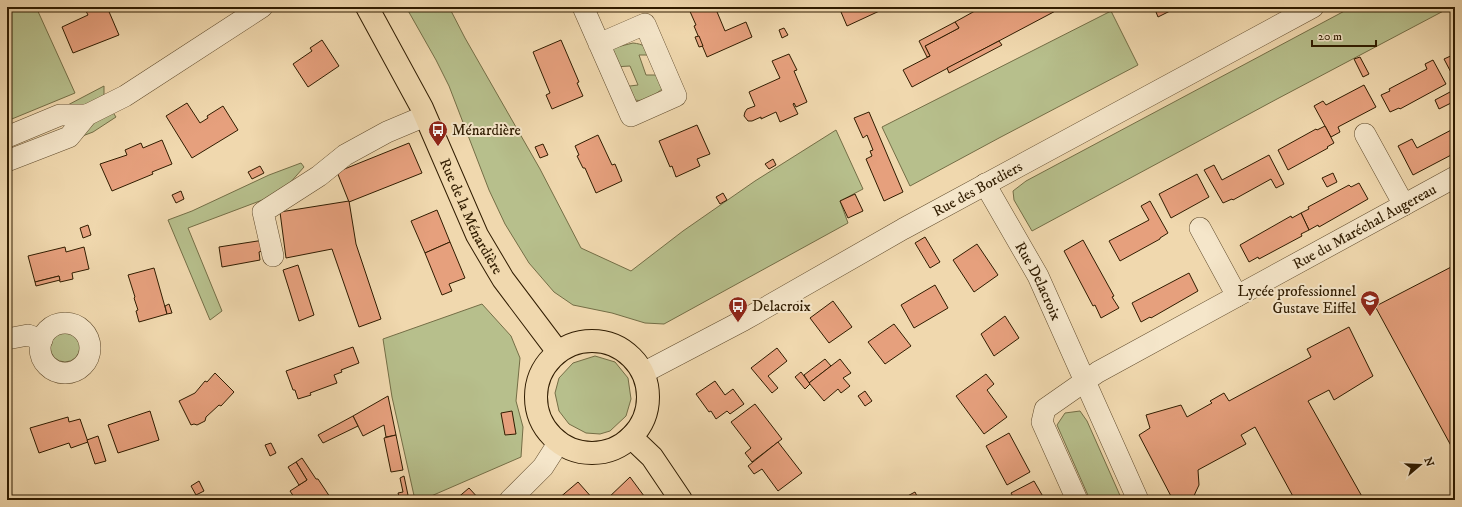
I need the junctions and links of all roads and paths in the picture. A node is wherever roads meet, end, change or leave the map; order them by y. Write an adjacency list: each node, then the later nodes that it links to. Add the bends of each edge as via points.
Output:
1 (262, 7): 6 (street, via 125,96)
2 (367, 7): 7 (main road, Rue de la Ménardière)
3 (583, 7): 5 (street)
4 (1314, 7): 12 (street, Rue des Bordiers)
5 (599, 44)
6 (87, 115): 9 (street, via 60,114); 10 (street, via 69,137)
7 (425, 116): 15 (street, via 387,132 346,155 319,176 263,212); 19 (main road, Rue de la Ménardière, via 478,235 503,279)
8 (1366, 134): 13 (street)
9 (7, 137)
10 (7, 161)
11 (1455, 177): 13 (street, Rue du Maréchal Augereau)
12 (985, 184): 20 (street, Rue des Bordiers, via 744,320); 21 (street, Rue Delacroix, via 1038,276)
13 (1404, 205): 16 (street, Rue du Maréchal Augereau)
14 (1200, 228): 16 (street)
15 (273, 256)
16 (1237, 296): 21 (street, Rue du Maréchal Augereau)
17 (7, 339): 18 (street, via 28,335)
18 (42, 340)
19 (558, 352): 20 (main road, via 573,344 589,341 606,342 625,352); 23 (main road, via 546,364 539,380 536,397 539,414 547,430)
20 (643, 373): 22 (main road, via 648,390 647,407 641,423)
21 (1085, 380): 26 (street, via 1045,409 1042,422); 27 (street, Rue Delacroix)
22 (631, 437): 23 (main road, via 615,448 596,453 577,451); 25 (main road, via 652,457)
23 (559, 442): 24 (street, via 543,467)
24 (510, 500)
25 (681, 500)
26 (1077, 500)
27 (1138, 500)

